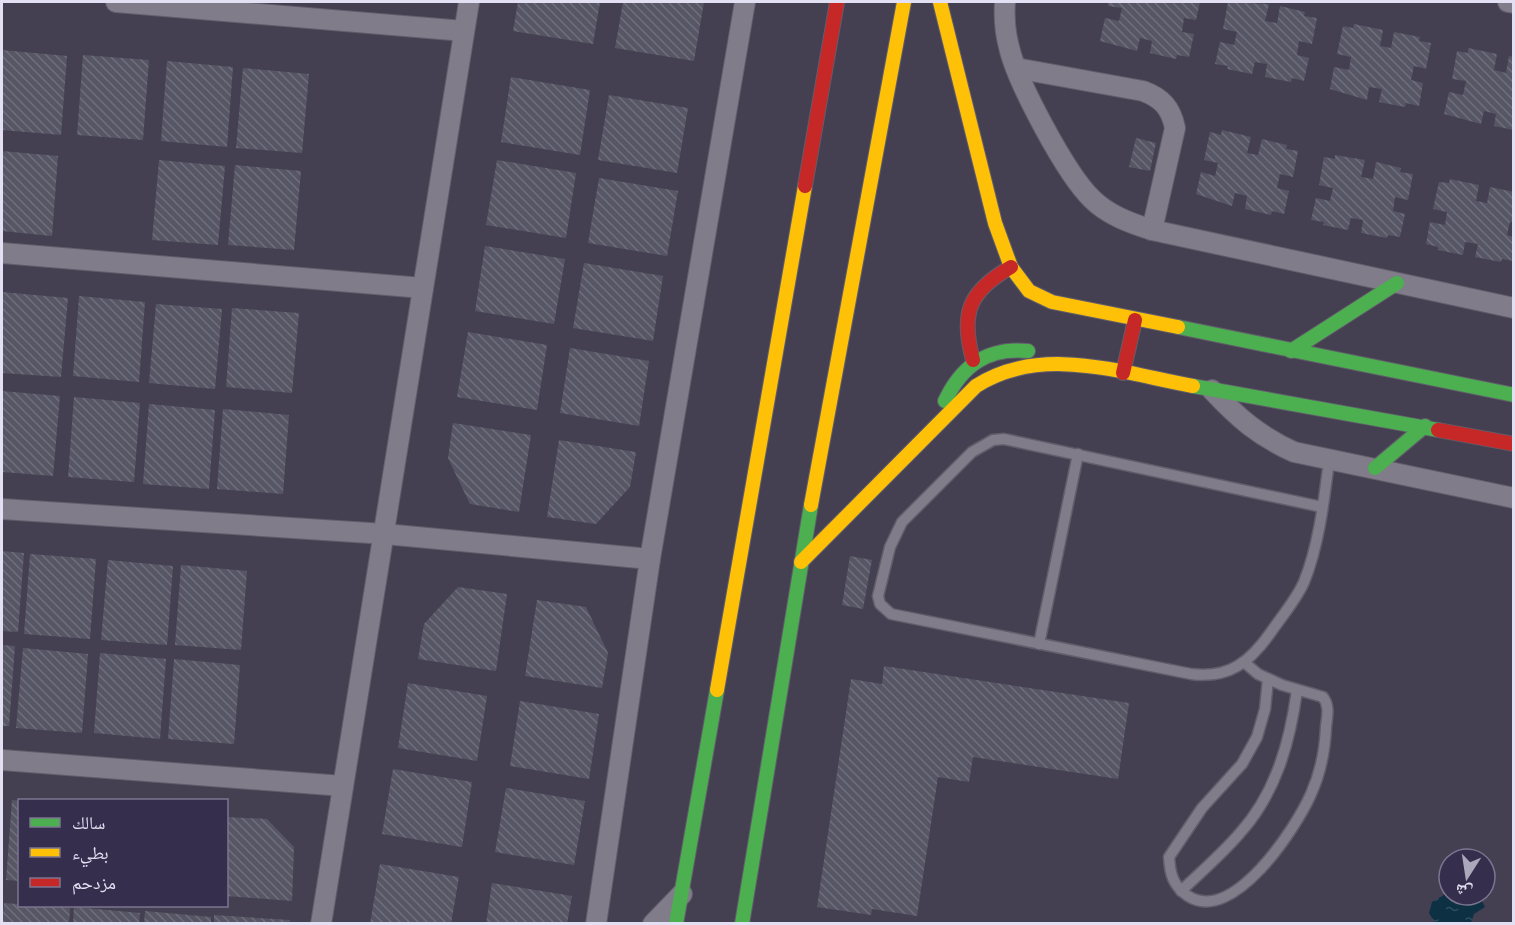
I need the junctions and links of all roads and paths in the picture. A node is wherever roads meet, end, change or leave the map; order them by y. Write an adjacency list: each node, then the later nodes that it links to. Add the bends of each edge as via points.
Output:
1 (116, 2): 10 (street)
2 (469, 2): 10 (street)
3 (745, 2): 35 (street)
4 (837, 2): 44 (street)
5 (904, 2): 36 (street)
6 (940, 2): 14 (street, via 995,223)
7 (1005, 2): 11 (street, via 1005,27)
8 (1508, 2): 9 (street)
9 (1514, 3)
10 (464, 31): 16 (street)
11 (1016, 68): 12 (street, via 1078,184 1112,213); 12 (street, via 1143,91 1166,104 1175,128)
12 (1152, 230): 15 (street)
13 (2, 253): 16 (street)
14 (1011, 267): 18 (street, via 1029,291 1052,302); 20 (street, via 990,277 975,294 966,315 966,338)
15 (1397, 283): 17 (street); 19 (street)
16 (423, 288): 34 (street)
17 (1514, 308)
18 (1135, 320): 19 (street); 22 (street)
19 (1290, 351): 24 (street)
20 (974, 360): 21 (street, via 985,354 1024,350); 26 (street, via 947,395)
21 (1070, 364): 22 (street); 26 (street, via 1022,364 1000,371 976,386)
22 (1123, 373): 23 (street)
23 (1212, 390): 25 (street); 29 (street, via 1263,438 1294,452)
24 (1514, 396)
25 (1425, 426): 27 (street); 30 (street)
26 (934, 427): 36 (street)
27 (1514, 444)
28 (1078, 454): 32 (lane); 37 (lane); 37 (lane, via 1005,439 982,445 902,522 894,535 878,589 880,604 891,615)
29 (1329, 461): 30 (street); 32 (lane)
30 (1375, 468): 31 (street)
31 (1514, 498)
32 (1322, 507): 38 (lane, via 1303,584 1257,652)
33 (2, 509): 34 (street)
34 (385, 534): 35 (street); 42 (street)
35 (650, 559): 46 (street)
36 (801, 562): 49 (street)
37 (1039, 644): 38 (lane, via 1206,676 1228,672)
38 (1245, 663): 39 (lane)
39 (1268, 679): 40 (lane); 43 (lane, via 1257,738 1242,764 1202,808 1169,857 1173,881)
40 (1297, 690): 43 (lane, via 1281,763 1258,810 1224,851); 43 (lane, via 1318,693 1328,708 1320,765 1299,818 1264,864 1220,900 1192,899)
41 (2, 760): 42 (street)
42 (343, 786): 45 (street)
43 (1181, 891)
44 (682, 894): 47 (street); 48 (street)
45 (321, 924)
46 (596, 924)
47 (653, 924)
48 (676, 924)
49 (742, 924)

